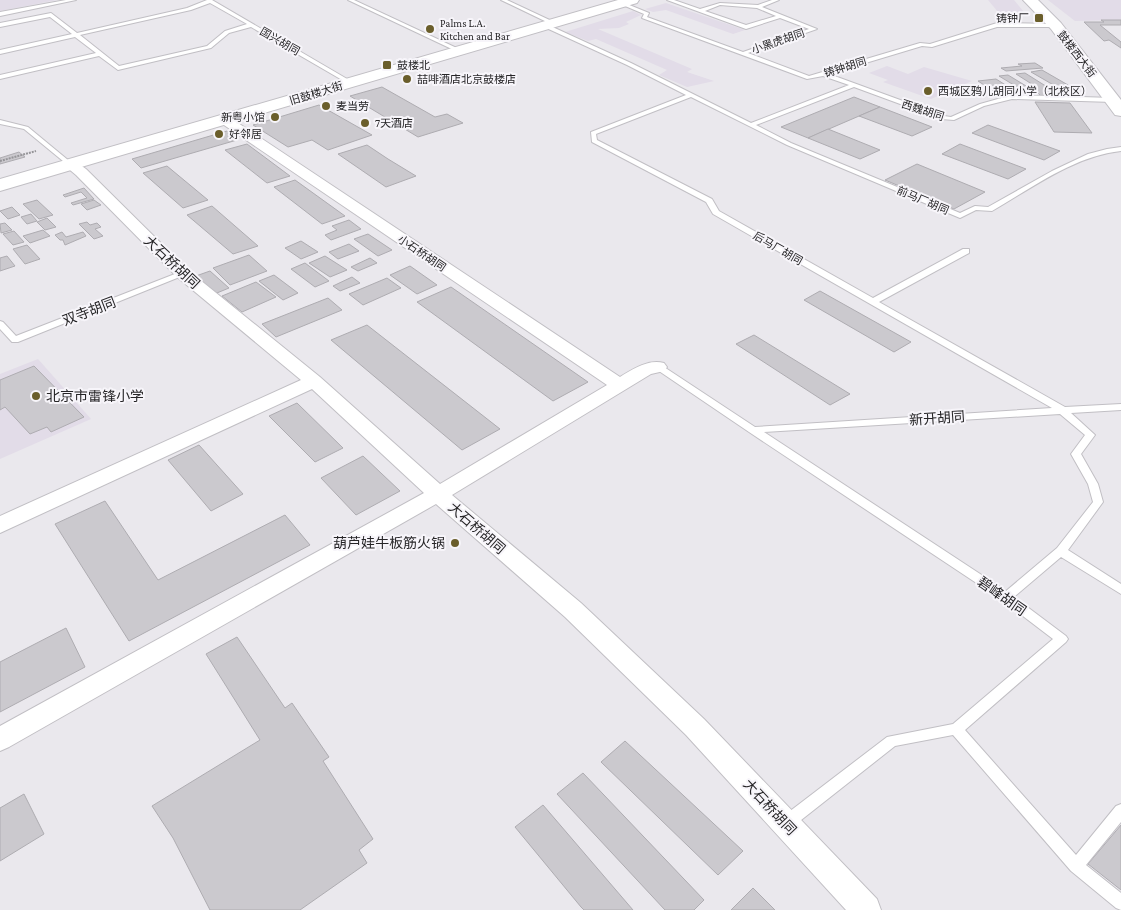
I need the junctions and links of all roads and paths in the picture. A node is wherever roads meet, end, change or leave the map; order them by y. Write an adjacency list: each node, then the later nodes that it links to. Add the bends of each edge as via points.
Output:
1 (74, 0): 13 (lane)
2 (209, 0): 17 (lane, 国兴胡同); 19 (lane, via 189,9)
3 (350, 0): 20 (lane)
4 (504, 0): 15 (lane, 前马厂胡同)
5 (669, 0): 12 (lane)
6 (777, 0): 11 (lane)
7 (852, 0): 8 (lane)
8 (858, 0)
9 (1030, 0): 18 (main road, 鼓楼西大街)
10 (626, 2): 15 (main road, 旧鼓楼大街); 23 (lane, 铸钟胡同, via 648,14 644,17)
11 (758, 7): 12 (lane, via 720,4); 14 (lane, 小黑虎胡同)
12 (699, 11): 14 (lane, via 746,27)
13 (0, 14)
14 (780, 16): 23 (lane, 小黑虎胡同, via 814,29)
15 (548, 24): 20 (main road, 旧鼓楼大街); 28 (lane, 前马厂胡同)
16 (0, 25): 19 (lane, via 51,15)
17 (251, 25): 22 (lane, via 226,32 209,47 118,68); 26 (lane, 国兴胡同)
18 (1056, 26): 24 (lane, 铸钟胡同, via 997,25); 29 (main road, 鼓楼西大街)
19 (77, 36): 21 (lane); 22 (lane)
20 (458, 50): 26 (main road, 旧鼓楼大街)
21 (0, 52)
22 (100, 54): 25 (lane)
23 (741, 54): 24 (lane, 铸钟胡同, via 809,78)
24 (824, 74): 27 (lane, 西魏胡同)
25 (0, 77)
26 (351, 83): 30 (main road, 旧鼓楼大街)
27 (854, 85): 29 (lane, 西魏胡同, via 952,119 982,105 1012,97); 32 (lane)
28 (691, 96): 32 (lane, 前马厂胡同); 40 (lane, 后马厂胡同, via 593,134 594,141 709,201 716,212)
29 (1117, 105)
30 (224, 120): 36 (main road, 旧鼓楼大街); 44 (street, 小石桥胡同)
31 (0, 122): 36 (lane, via 26,128)
32 (751, 125): 33 (lane, 前马厂胡同, via 960,216 975,208 989,209 1066,167 1108,149)
33 (1121, 149)
34 (22, 155): 35 (path)
35 (0, 161)
36 (71, 165): 37 (main road, 旧鼓楼大街); 39 (street, 大石桥胡同)
37 (0, 185)
38 (966, 251): 40 (lane)
39 (183, 274): 41 (lane, 双寺胡同, via 15,340); 43 (street, 大石桥胡同)
40 (872, 302): 46 (lane, 后马厂胡同)
41 (0, 324)
42 (658, 367): 44 (street, via 645,370); 47 (lane, 碧峰胡同)
43 (314, 381): 48 (street, 大石桥胡同); 49 (street)
44 (619, 385): 48 (street)
45 (1121, 407): 46 (lane, 新开胡同)
46 (1062, 410): 47 (lane, 新开胡同); 50 (lane, 后马厂胡同, via 1090,434 1076,454 1093,484 1098,502)
47 (752, 430): 52 (lane, 碧峰胡同)
48 (438, 494): 54 (street); 56 (street, 大石桥胡同, via 580,617 695,727)
49 (0, 525)
50 (1061, 552): 51 (lane); 52 (lane)
51 (1121, 590)
52 (1006, 597): 53 (lane, 碧峰胡同, via 1062,639)
53 (956, 729): 56 (lane, 碧峰胡同, via 892,741); 57 (lane)
54 (0, 739)
55 (1121, 811): 57 (lane)
56 (785, 823): 59 (street, 大石桥胡同)
57 (1076, 866): 58 (lane)
58 (1121, 903)
59 (866, 910)

